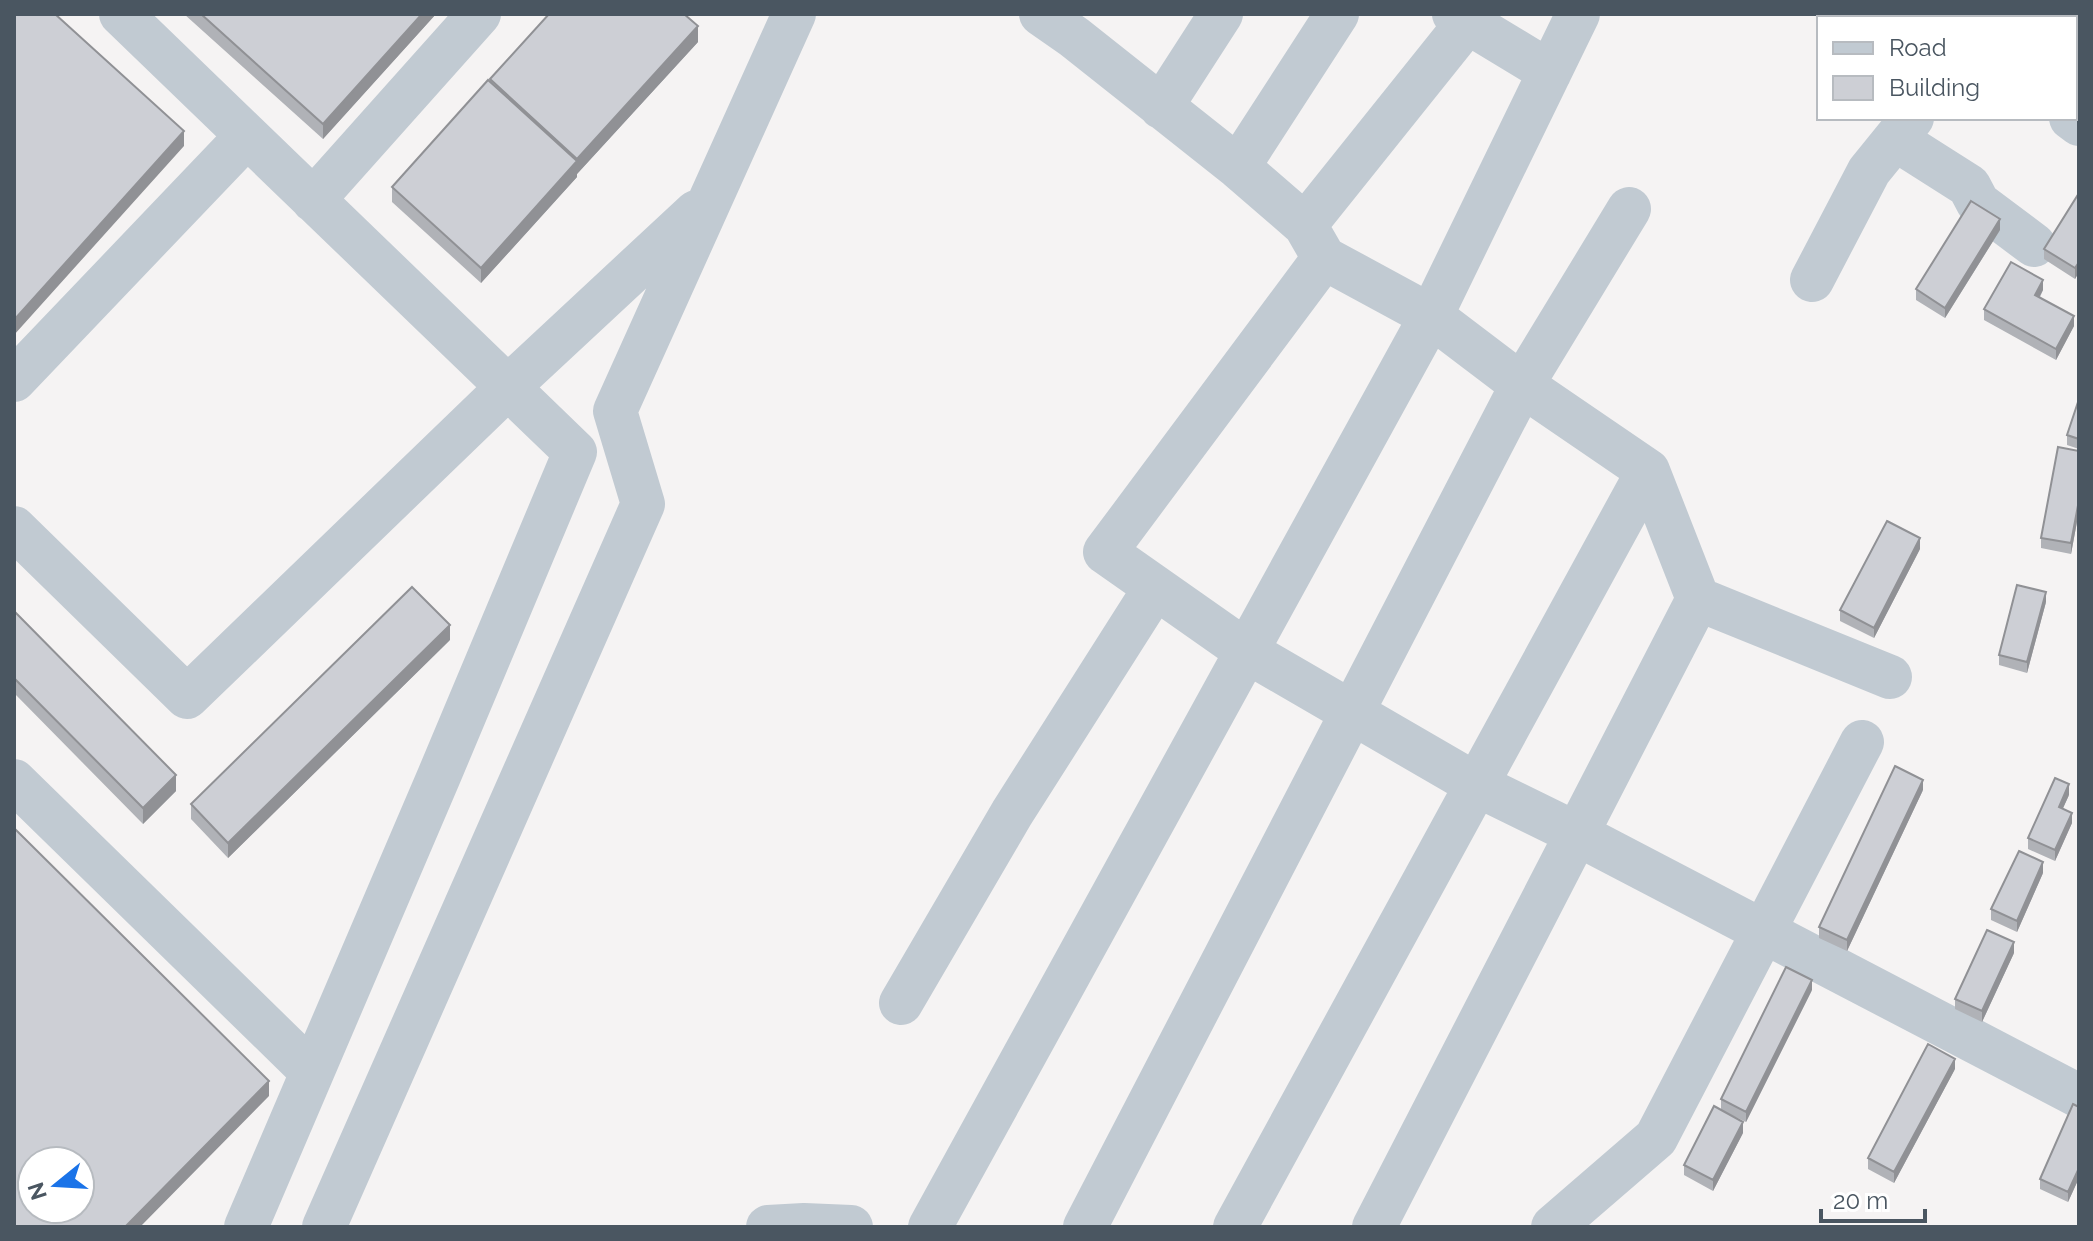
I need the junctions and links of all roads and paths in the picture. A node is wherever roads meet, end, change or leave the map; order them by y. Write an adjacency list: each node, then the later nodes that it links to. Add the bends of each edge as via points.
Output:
1 (121, 14): 12 (street)
2 (479, 14): 15 (street)
3 (794, 14): 14 (street)
4 (1221, 14): 10 (street)
5 (1337, 14): 13 (street)
6 (1578, 14): 9 (street)
7 (1464, 17): 9 (street); 17 (street)
8 (1068, 22): 10 (street)
9 (1550, 72): 20 (street)
10 (1161, 107): 13 (street)
11 (1904, 128): 18 (street, via 1969,186 1978,203); 19 (street, via 1869,171)
12 (247, 136): 15 (street); 21 (street)
13 (1238, 167): 17 (street)
14 (711, 197): 23 (street); 39 (street, via 615,411 643,504)
15 (313, 200): 23 (street)
16 (1629, 209): 22 (street)
17 (1315, 242): 20 (street); 26 (street, via 1105,552)
18 (2034, 245)
19 (1812, 280)
20 (1431, 316): 22 (street); 28 (street)
21 (14, 380)
22 (1522, 385): 24 (street); 30 (street)
23 (508, 387): 25 (street, via 187,697); 36 (street, via 575,452)
24 (1648, 471): 27 (street); 33 (street)
25 (14, 528)
26 (1155, 588): 28 (street); 35 (street, via 1012,813)
27 (1698, 599): 29 (street); 34 (street)
28 (1246, 651): 30 (street); 42 (street)
29 (1890, 677)
30 (1352, 713): 33 (street); 43 (street)
31 (1862, 742): 46 (street, via 1656,1138)
32 (14, 781): 36 (street)
33 (1477, 785): 34 (street); 44 (street)
34 (1577, 834): 37 (street); 45 (street)
35 (901, 1003)
36 (312, 1072): 38 (street)
37 (2079, 1096)
38 (246, 1227)
39 (324, 1227)
40 (768, 1227): 41 (street)
41 (848, 1227)
42 (930, 1227)
43 (1085, 1227)
44 (1235, 1227)
45 (1374, 1227)
46 (1553, 1227)

